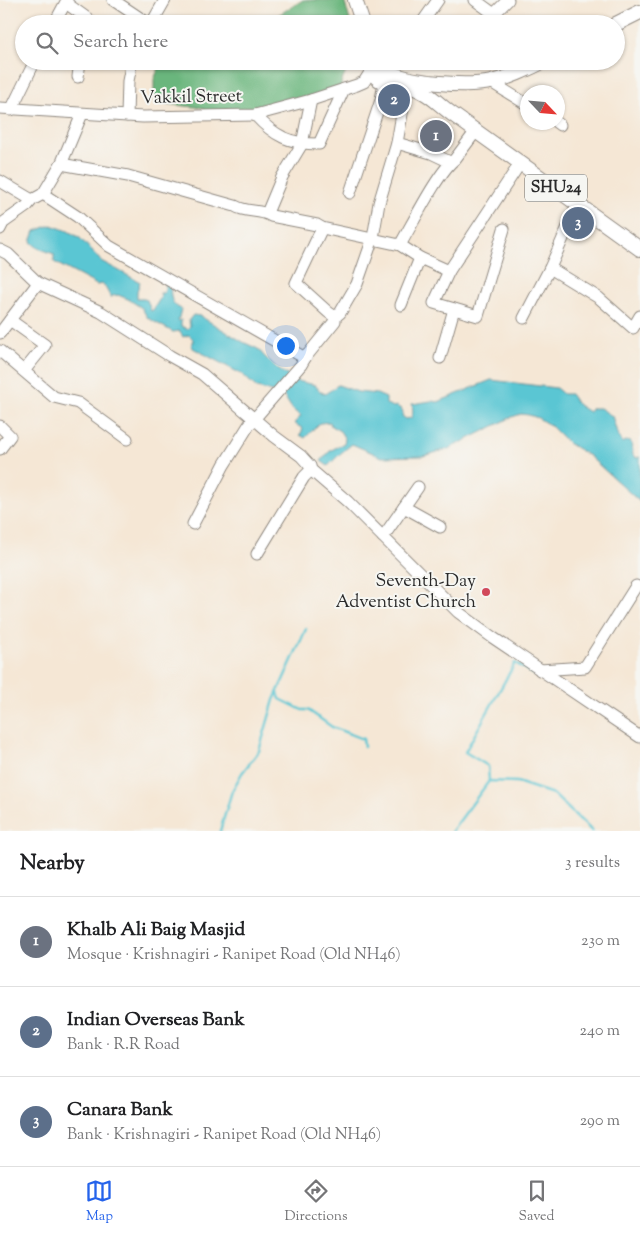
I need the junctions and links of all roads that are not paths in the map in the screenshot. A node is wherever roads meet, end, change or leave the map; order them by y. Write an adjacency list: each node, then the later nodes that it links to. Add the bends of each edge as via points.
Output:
1 (113, 0): 9 (street)
2 (165, 0): 15 (street)
3 (346, 0): 16 (main road)
4 (355, 0): 17 (main road)
5 (438, 0): 18 (street)
6 (475, 0): 11 (street)
7 (508, 0): 11 (street)
8 (66, 1): 12 (street); 13 (street)
9 (129, 4): 14 (street)
10 (640, 12): 19 (main road)
11 (494, 14)
12 (59, 15)
13 (83, 15)
14 (140, 15)
15 (156, 15)
16 (352, 15)
17 (361, 15)
18 (427, 15)
19 (625, 20)
20 (30, 70): 36 (street)
21 (79, 70): 27 (street)
22 (133, 70): 39 (street, via 128,81)
23 (374, 70): 32 (street, Vakkil Street, via 364,82)
24 (377, 70): 29 (main road, via 376,78)
25 (387, 70): 30 (main road, via 436,83)
26 (520, 70): 28 (main road)
27 (78, 77)
28 (491, 82): 30 (main road); 34 (street)
29 (384, 83): 31 (main road, SHU24); 47 (street)
30 (454, 84): 35 (main road)
31 (406, 85): 35 (main road, SHU24, via 425,92); 41 (street)
32 (344, 89): 33 (street, Vakkil Street); 42 (street, via 319,144)
33 (311, 100): 38 (street, Vakkil Street); 42 (street)
34 (520, 100)
35 (444, 108): 40 (main road, SHU24)
36 (6, 109): 37 (street, Vakkil Street)
37 (82, 114): 39 (street, Vakkil Street); 45 (street)
38 (255, 115): 39 (street, Vakkil Street); 42 (street, via 268,129)
39 (127, 116)
40 (476, 131): 43 (street); 44 (main road, SHU24)
41 (397, 143): 43 (street); 55 (street, via 379,203)
42 (302, 144): 51 (street, via 282,177)
43 (450, 162): 56 (street)
44 (521, 162): 50 (main road, SHU24); 61 (street)
45 (61, 164): 48 (street); 51 (street, via 128,176 239,209)
46 (0, 180): 49 (street)
47 (350, 193)
48 (43, 194): 49 (street); 71 (street, via 78,217 110,246)
49 (32, 200): 52 (street)
50 (578, 204): 58 (main road, SHU24); 60 (street)
51 (267, 213): 53 (street)
52 (1, 224)
53 (322, 228): 55 (street); 66 (street, via 296,283)
54 (504, 229): 64 (street, via 478,316)
55 (373, 238): 56 (street); 66 (street, via 357,284)
56 (400, 246): 59 (street)
57 (0, 250): 62 (street)
58 (640, 250)
59 (420, 258): 61 (street); 63 (street)
60 (550, 268): 65 (street, via 599,298 633,328); 67 (street)
61 (449, 271): 64 (street, via 434,303)
62 (38, 283): 68 (street); 74 (street, via 101,312 202,374)
63 (401, 305)
64 (454, 309): 72 (street)
65 (640, 316)
66 (335, 317): 71 (street)
67 (524, 318)
68 (10, 320): 69 (street); 73 (street, via 45,345)
69 (0, 333)
70 (0, 351): 73 (street)
71 (305, 358): 74 (street)
72 (440, 358)
73 (24, 371): 76 (street, via 54,397 78,403)
74 (256, 419): 78 (street, via 301,456); 81 (street, via 224,465)
75 (0, 426): 77 (street, via 10,436)
76 (127, 439)
77 (0, 449)
78 (311, 470): 83 (street); 84 (street)
79 (418, 487): 80 (street)
80 (404, 507): 82 (street); 83 (street)
81 (193, 524)
82 (440, 527)
83 (383, 537): 86 (street, via 458,612)
84 (257, 554)
85 (636, 586): 86 (street, via 585,667)
86 (540, 670): 87 (street)
87 (640, 737)

